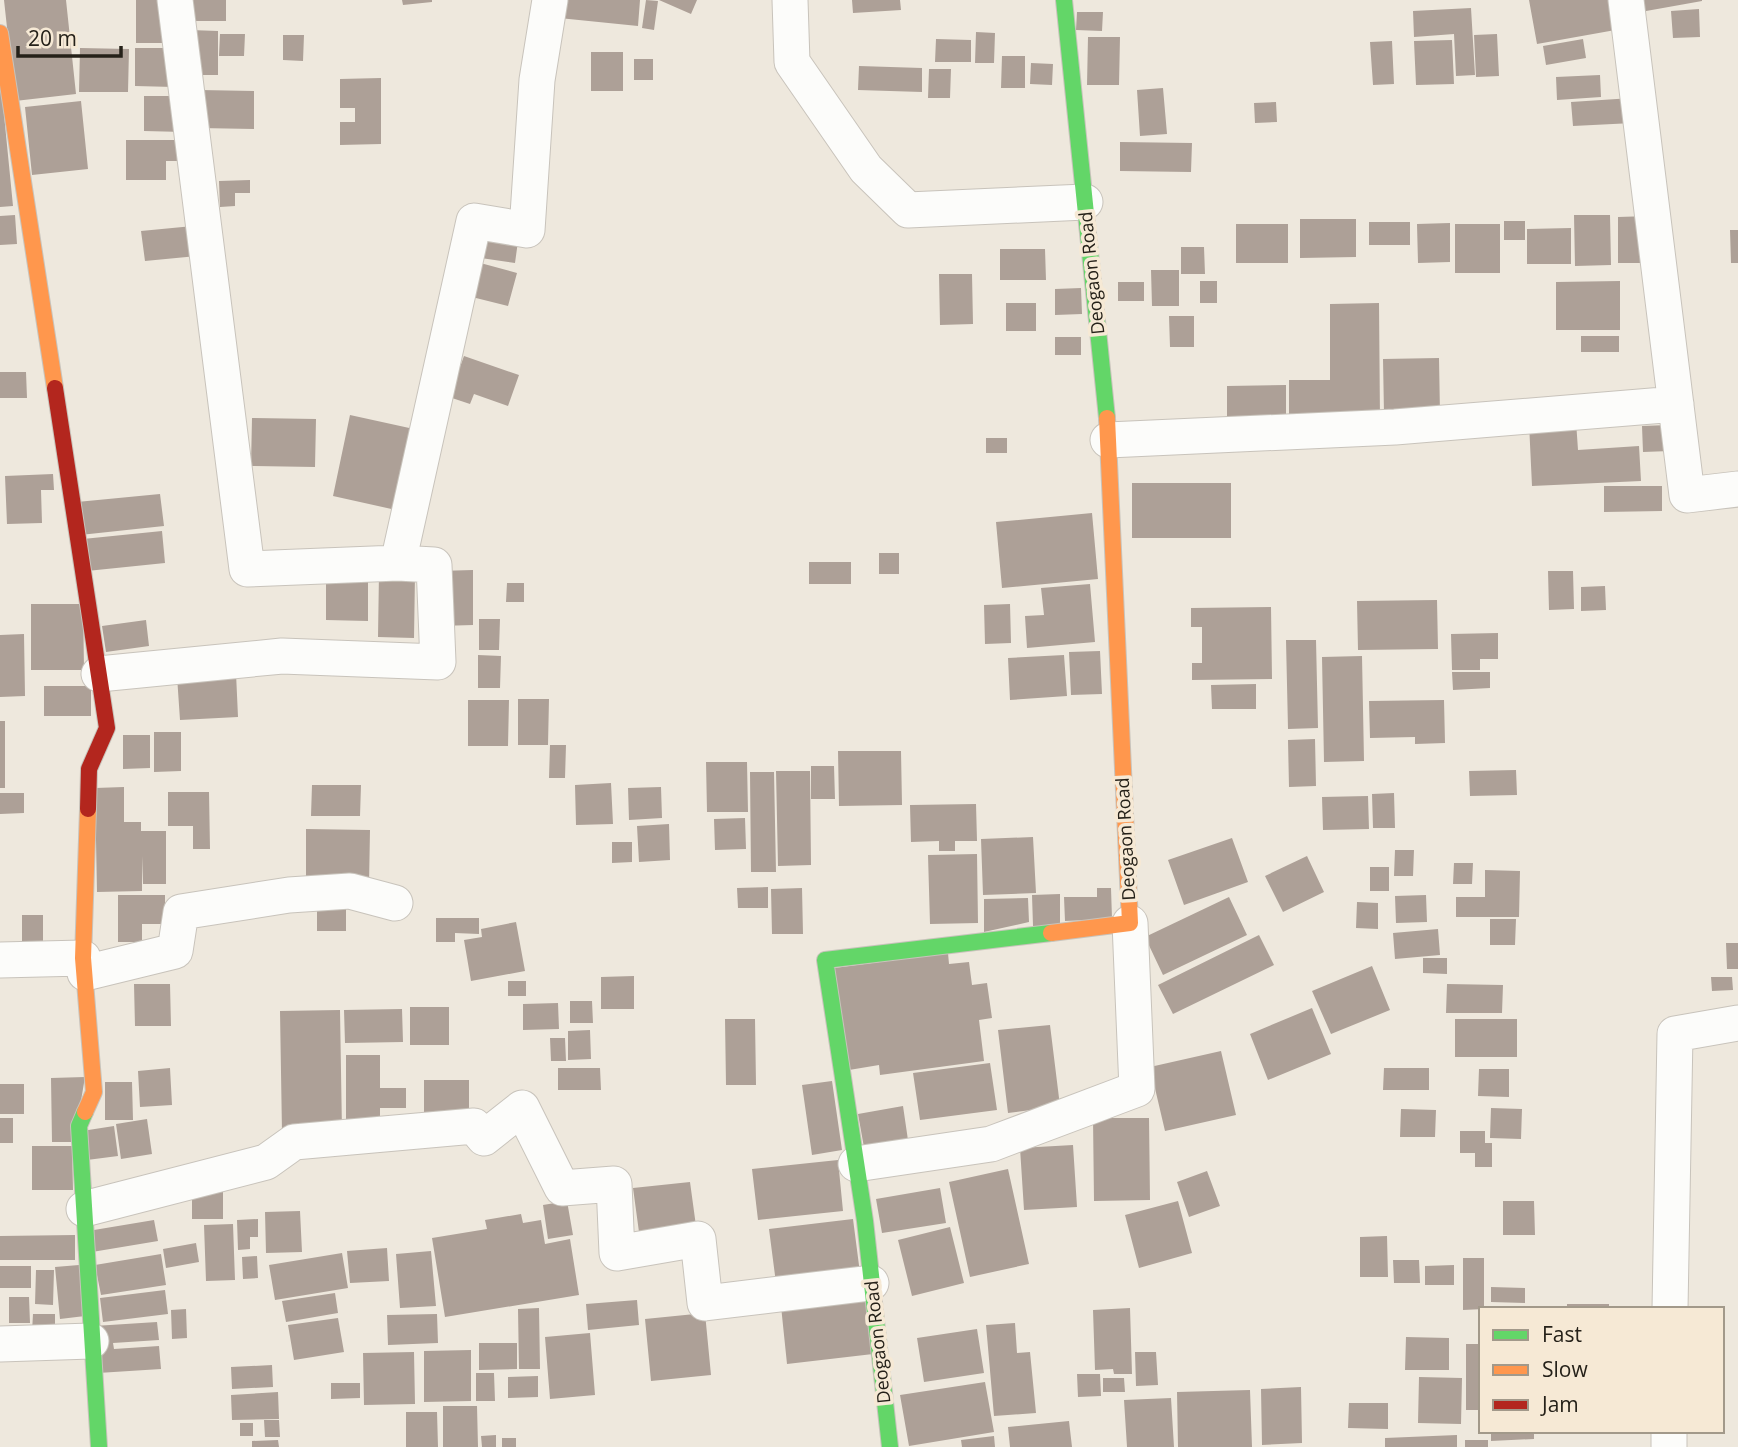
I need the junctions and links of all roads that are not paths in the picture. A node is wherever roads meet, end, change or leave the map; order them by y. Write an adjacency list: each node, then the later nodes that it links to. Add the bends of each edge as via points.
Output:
1 (175, 0): 11 (street, via 247,569)
2 (550, 0): 11 (street, via 537,80 527,230 474,221)
3 (790, 0): 7 (street, via 792,62 866,169 908,210)
4 (1064, 0): 7 (street, Deogaon Road)
5 (1626, 0): 8 (street)
6 (0, 33): 12 (street)
7 (1085, 202): 9 (street, Deogaon Road)
8 (1676, 404): 9 (street, via 1395,427); 10 (street, via 1687,495)
9 (1108, 440): 14 (street, Deogaon Road)
10 (1738, 489)
11 (398, 563): 12 (street, via 434,565 438,662 282,656)
12 (99, 674): 16 (street, via 107,728 89,769)
13 (395, 903): 16 (street, via 350,891 289,895 181,912 175,951)
14 (1129, 923): 18 (street, via 1137,1089 991,1144); 18 (street, Deogaon Road, via 825,960)
15 (0, 960): 16 (street)
16 (84, 965): 19 (street, via 94,1091 79,1126)
17 (1738, 1023): 21 (street, via 1675,1034)
18 (856, 1164): 20 (street, Deogaon Road)
19 (84, 1209): 20 (street, via 266,1162 295,1142 474,1126 484,1138 522,1108 562,1188 614,1184 617,1253 698,1239 705,1303); 22 (street)
20 (871, 1283): 25 (street, Deogaon Road)
21 (1670, 1307)
22 (91, 1341): 23 (street); 24 (street)
23 (0, 1344)
24 (99, 1447)
25 (890, 1447)

